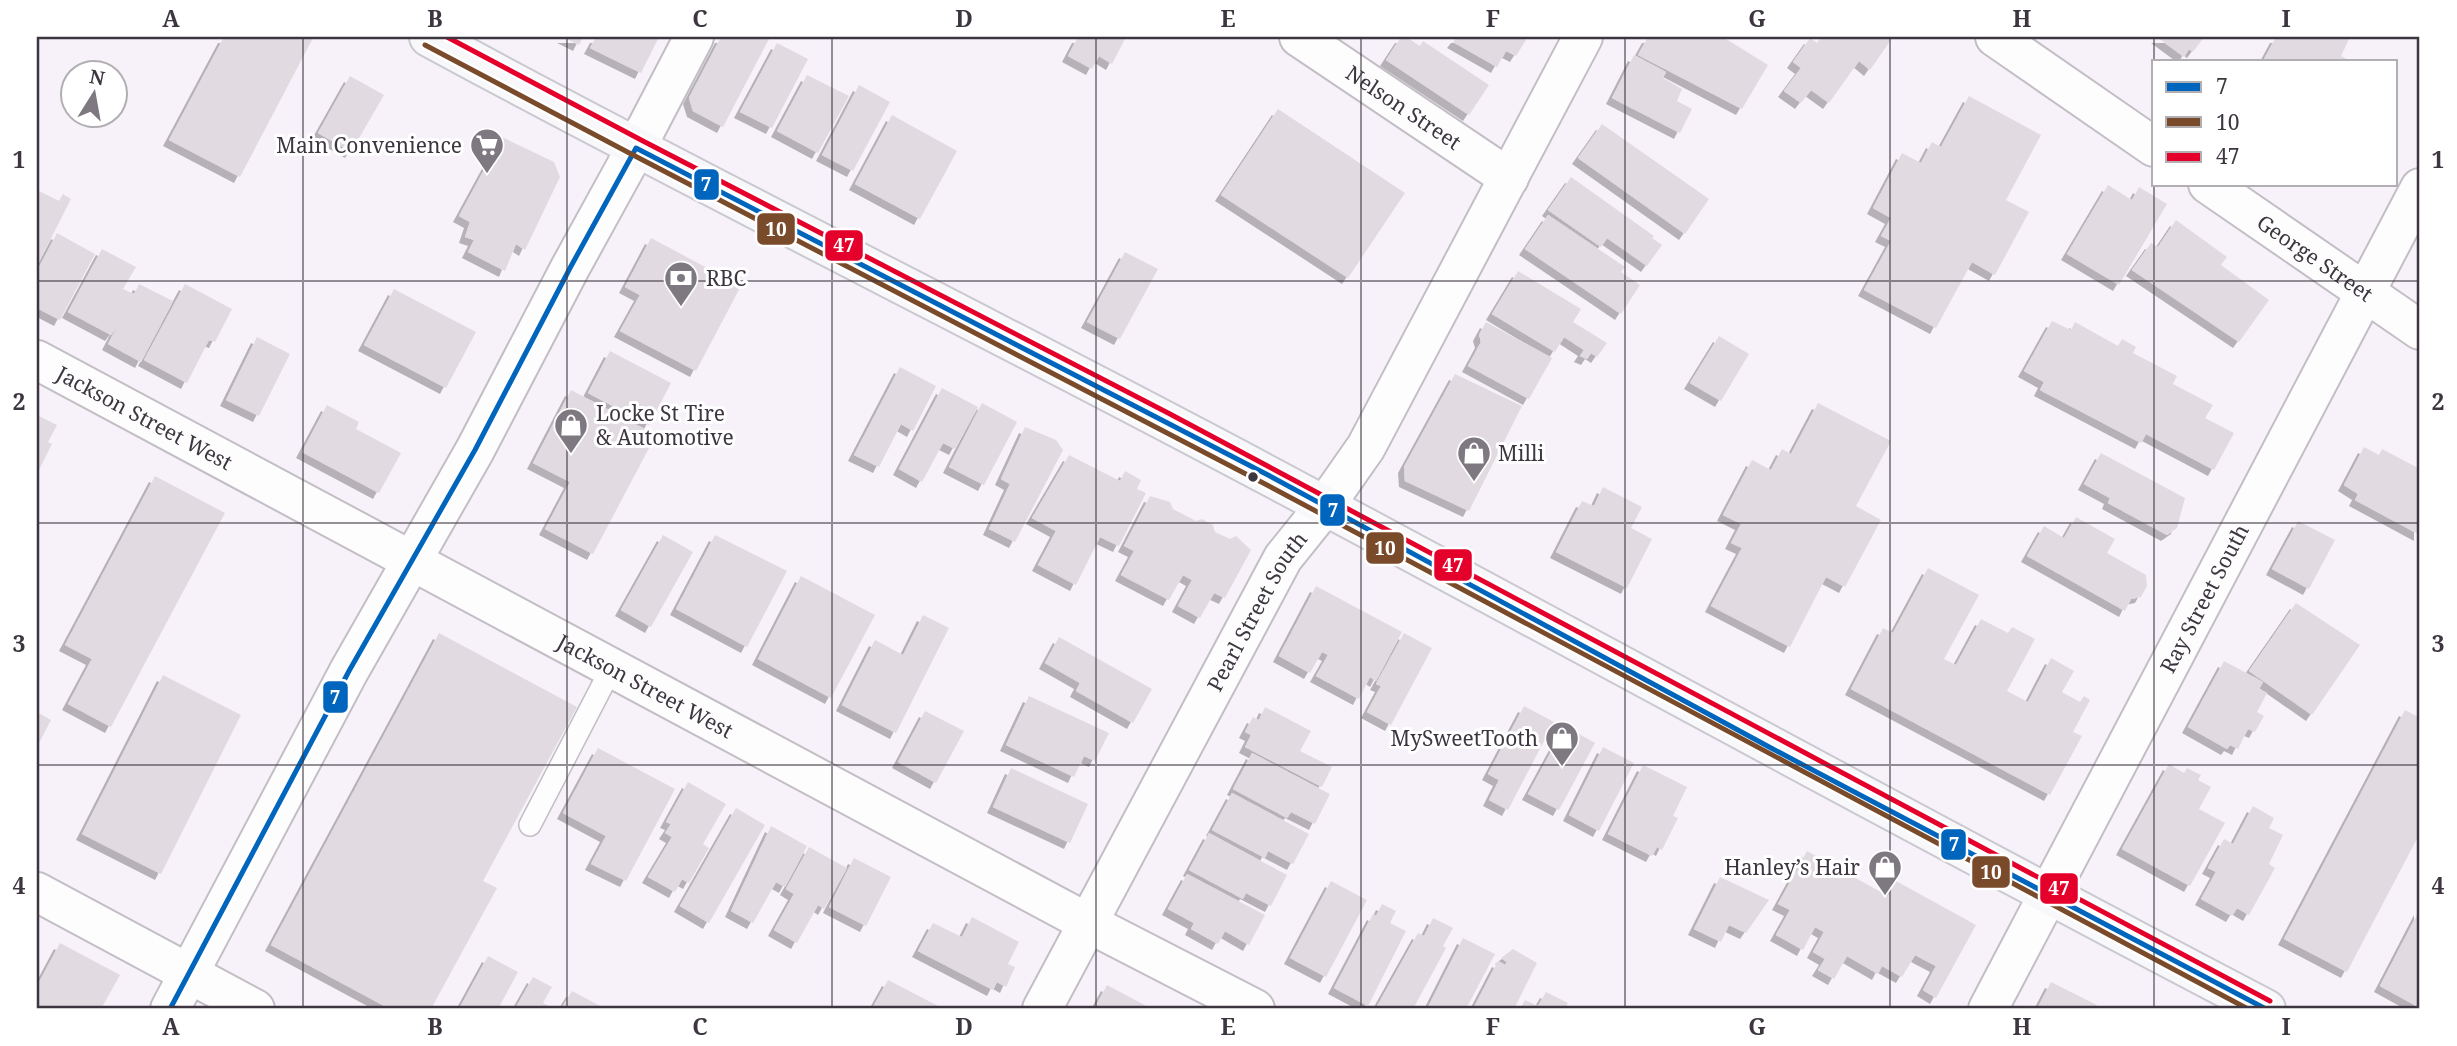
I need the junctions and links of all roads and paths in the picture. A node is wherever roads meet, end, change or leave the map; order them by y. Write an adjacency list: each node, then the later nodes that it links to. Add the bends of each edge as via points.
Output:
1 (429, 37): 7 (main road)
2 (694, 37): 7 (street)
3 (1299, 37): 8 (street, Nelson Street)
4 (1583, 37): 8 (street, Pearl Street South)
5 (1995, 37): 6 (street)
6 (2152, 146)
7 (636, 148): 14 (main road); 15 (street)
8 (1510, 178): 14 (street, Pearl Street South, via 1366,447)
9 (2211, 186): 11 (street, George Street)
10 (2420, 188): 11 (street, Ray Street South)
11 (2365, 293): 12 (street, George Street); 19 (street, Ray Street South)
12 (2420, 330)
13 (37, 360): 15 (street, Jackson Street West)
14 (1324, 507): 19 (main road); 20 (street, Pearl Street South, via 1283,558)
15 (413, 561): 16 (street, Jackson Street West); 21 (street, via 349,671)
16 (611, 669): 17 (lane); 20 (street, Jackson Street West)
17 (530, 825)
18 (37, 892): 21 (street)
19 (2048, 895): 26 (street, Ray Street South); 27 (main road)
20 (1088, 923): 24 (street, Pearl Street South); 25 (street, Jackson Street West)
21 (188, 974): 22 (street); 23 (street)
22 (170, 1009)
23 (255, 1009)
24 (1042, 1009)
25 (1255, 1009)
26 (1988, 1009)
27 (2266, 1009)

